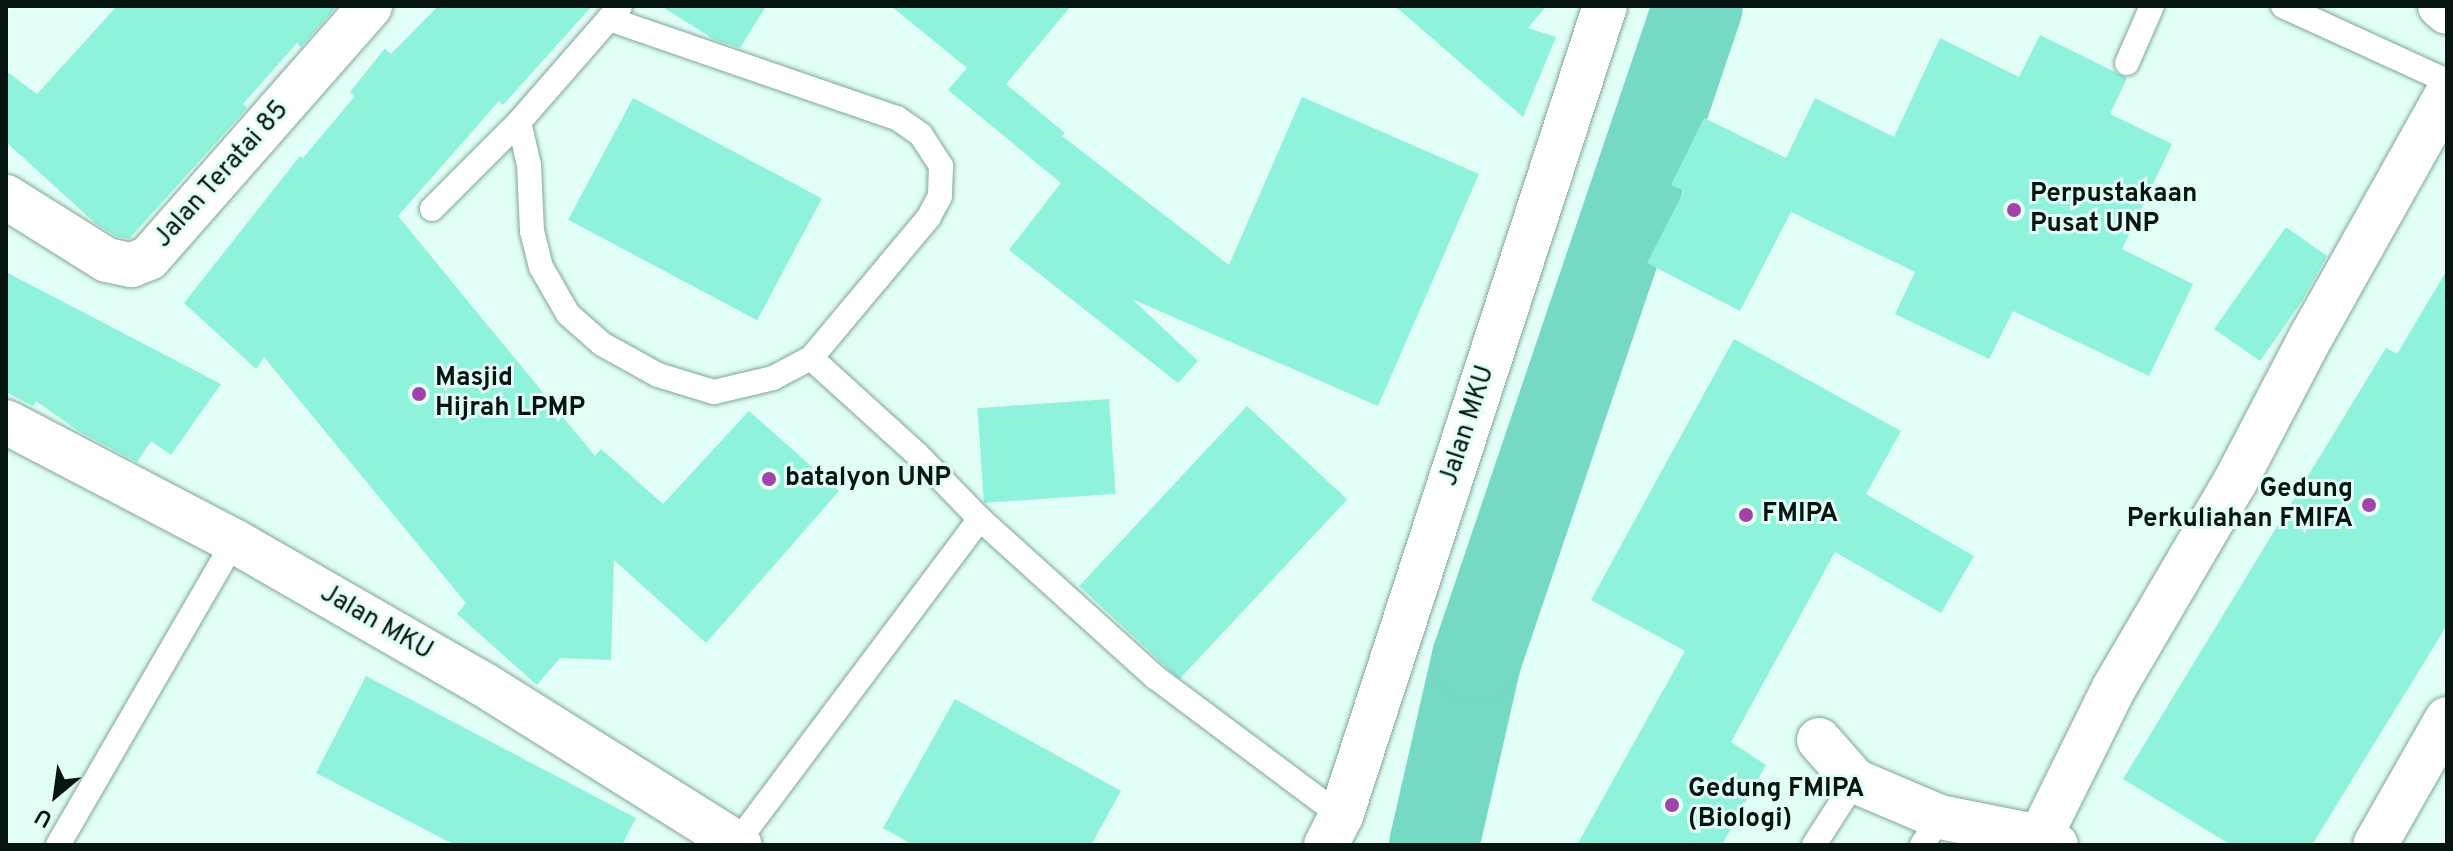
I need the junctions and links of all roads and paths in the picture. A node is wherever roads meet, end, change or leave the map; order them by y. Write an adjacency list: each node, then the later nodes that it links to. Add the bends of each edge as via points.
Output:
1 (370, 6): 12 (street, Jalan Teratai 85, via 149,258 131,265 107,260)
2 (1605, 6): 21 (street, Jalan MKU)
3 (2152, 6): 8 (lane)
4 (2283, 6): 9 (lane)
5 (2440, 6): 6 (street)
6 (2447, 12)
7 (614, 13): 11 (lane); 14 (lane, via 897,118 921,135 941,166 940,196 929,217)
8 (2127, 63)
9 (2447, 81)
10 (2447, 94): 23 (street, via 2235,482 2114,688)
11 (519, 122): 13 (lane); 14 (lane, via 541,267 568,314 602,344 658,375 714,392 773,378)
12 (6, 197)
13 (432, 209)
14 (811, 358): 16 (lane)
15 (6, 422): 17 (street, Jalan MKU)
16 (980, 519): 21 (lane); 24 (lane)
17 (234, 541): 24 (street, Jalan MKU, via 483,684); 25 (lane)
18 (2447, 719): 27 (street)
19 (1819, 740): 20 (street)
20 (1855, 781): 22 (street); 26 (lane)
21 (1334, 830)
22 (1931, 831): 23 (street)
23 (2048, 841)
24 (737, 844)
25 (58, 845)
26 (1814, 845)
27 (2375, 845)

